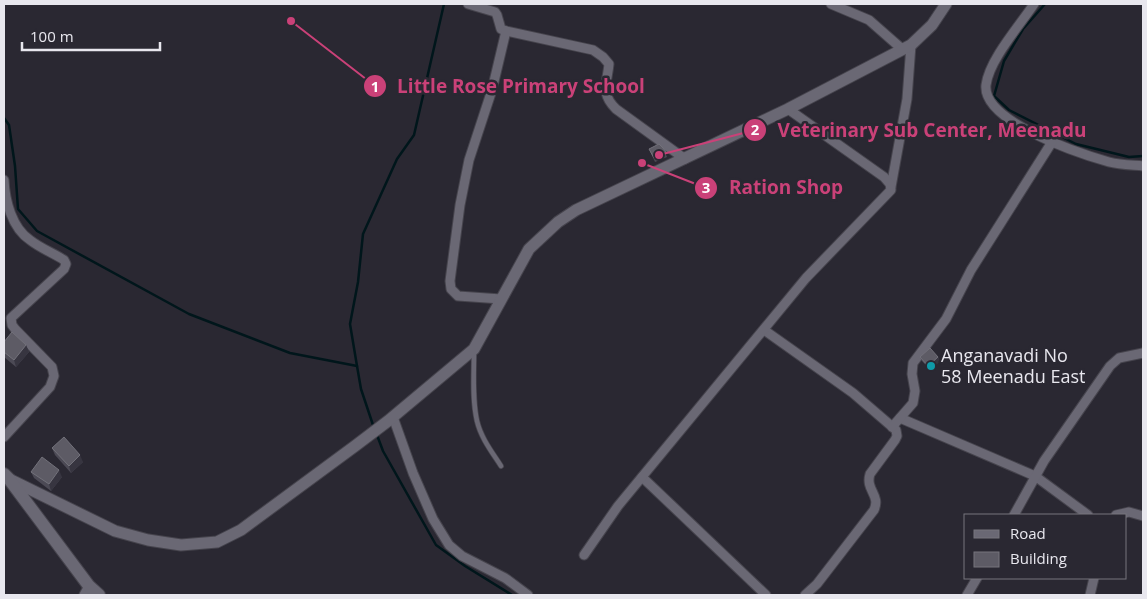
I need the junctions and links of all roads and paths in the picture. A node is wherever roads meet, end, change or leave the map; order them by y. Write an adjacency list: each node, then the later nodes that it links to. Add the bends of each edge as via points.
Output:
1 (468, 4): 5 (street, via 494,12 501,28)
2 (831, 4): 6 (street, via 869,20)
3 (946, 4): 6 (street, via 932,25)
4 (1034, 4): 8 (street, via 1000,54 987,80 986,94 991,105 1028,132)
5 (506, 31): 9 (street, via 599,53 608,64 605,90 608,101); 13 (street, via 492,90 469,160 450,281 451,289 458,296)
6 (907, 47): 7 (street); 12 (street, via 907,100)
7 (788, 109): 9 (street); 12 (street, via 884,177)
8 (1052, 142): 10 (street, via 1111,162); 17 (street, via 971,270 946,319 914,363 914,397)
9 (684, 160): 13 (street, via 576,210 558,222 529,248)
10 (1143, 166)
11 (4, 180): 20 (street, via 8,205 22,234 66,264 11,318 14,329 52,367 54,376 50,388)
12 (891, 187): 14 (street, via 889,194 806,278)
13 (501, 298): 15 (street)
14 (764, 330): 19 (street, via 853,393); 24 (street)
15 (474, 349): 18 (street); 21 (lane, via 477,422)
16 (1143, 353): 22 (street, via 1113,362)
17 (900, 418): 19 (street); 22 (street)
18 (390, 419): 23 (street, via 240,530 217,542 181,545 115,531); 34 (street, via 433,519 449,544 462,556 505,578)
19 (892, 427): 36 (street, via 897,436 868,480 876,499 874,510)
20 (4, 437)
21 (501, 466)
22 (1035, 476): 25 (street); 26 (street)
23 (6, 477): 32 (main road)
24 (642, 477): 29 (street); 35 (street)
25 (1015, 514)
26 (1087, 514)
27 (1120, 514): 28 (street, via 1129,512)
28 (1143, 516)
29 (584, 555)
30 (976, 579): 37 (street)
31 (1094, 579): 38 (street)
32 (86, 590): 33 (main road)
33 (99, 595)
34 (528, 595)
35 (766, 595)
36 (805, 595)
37 (967, 595)
38 (1090, 595)

